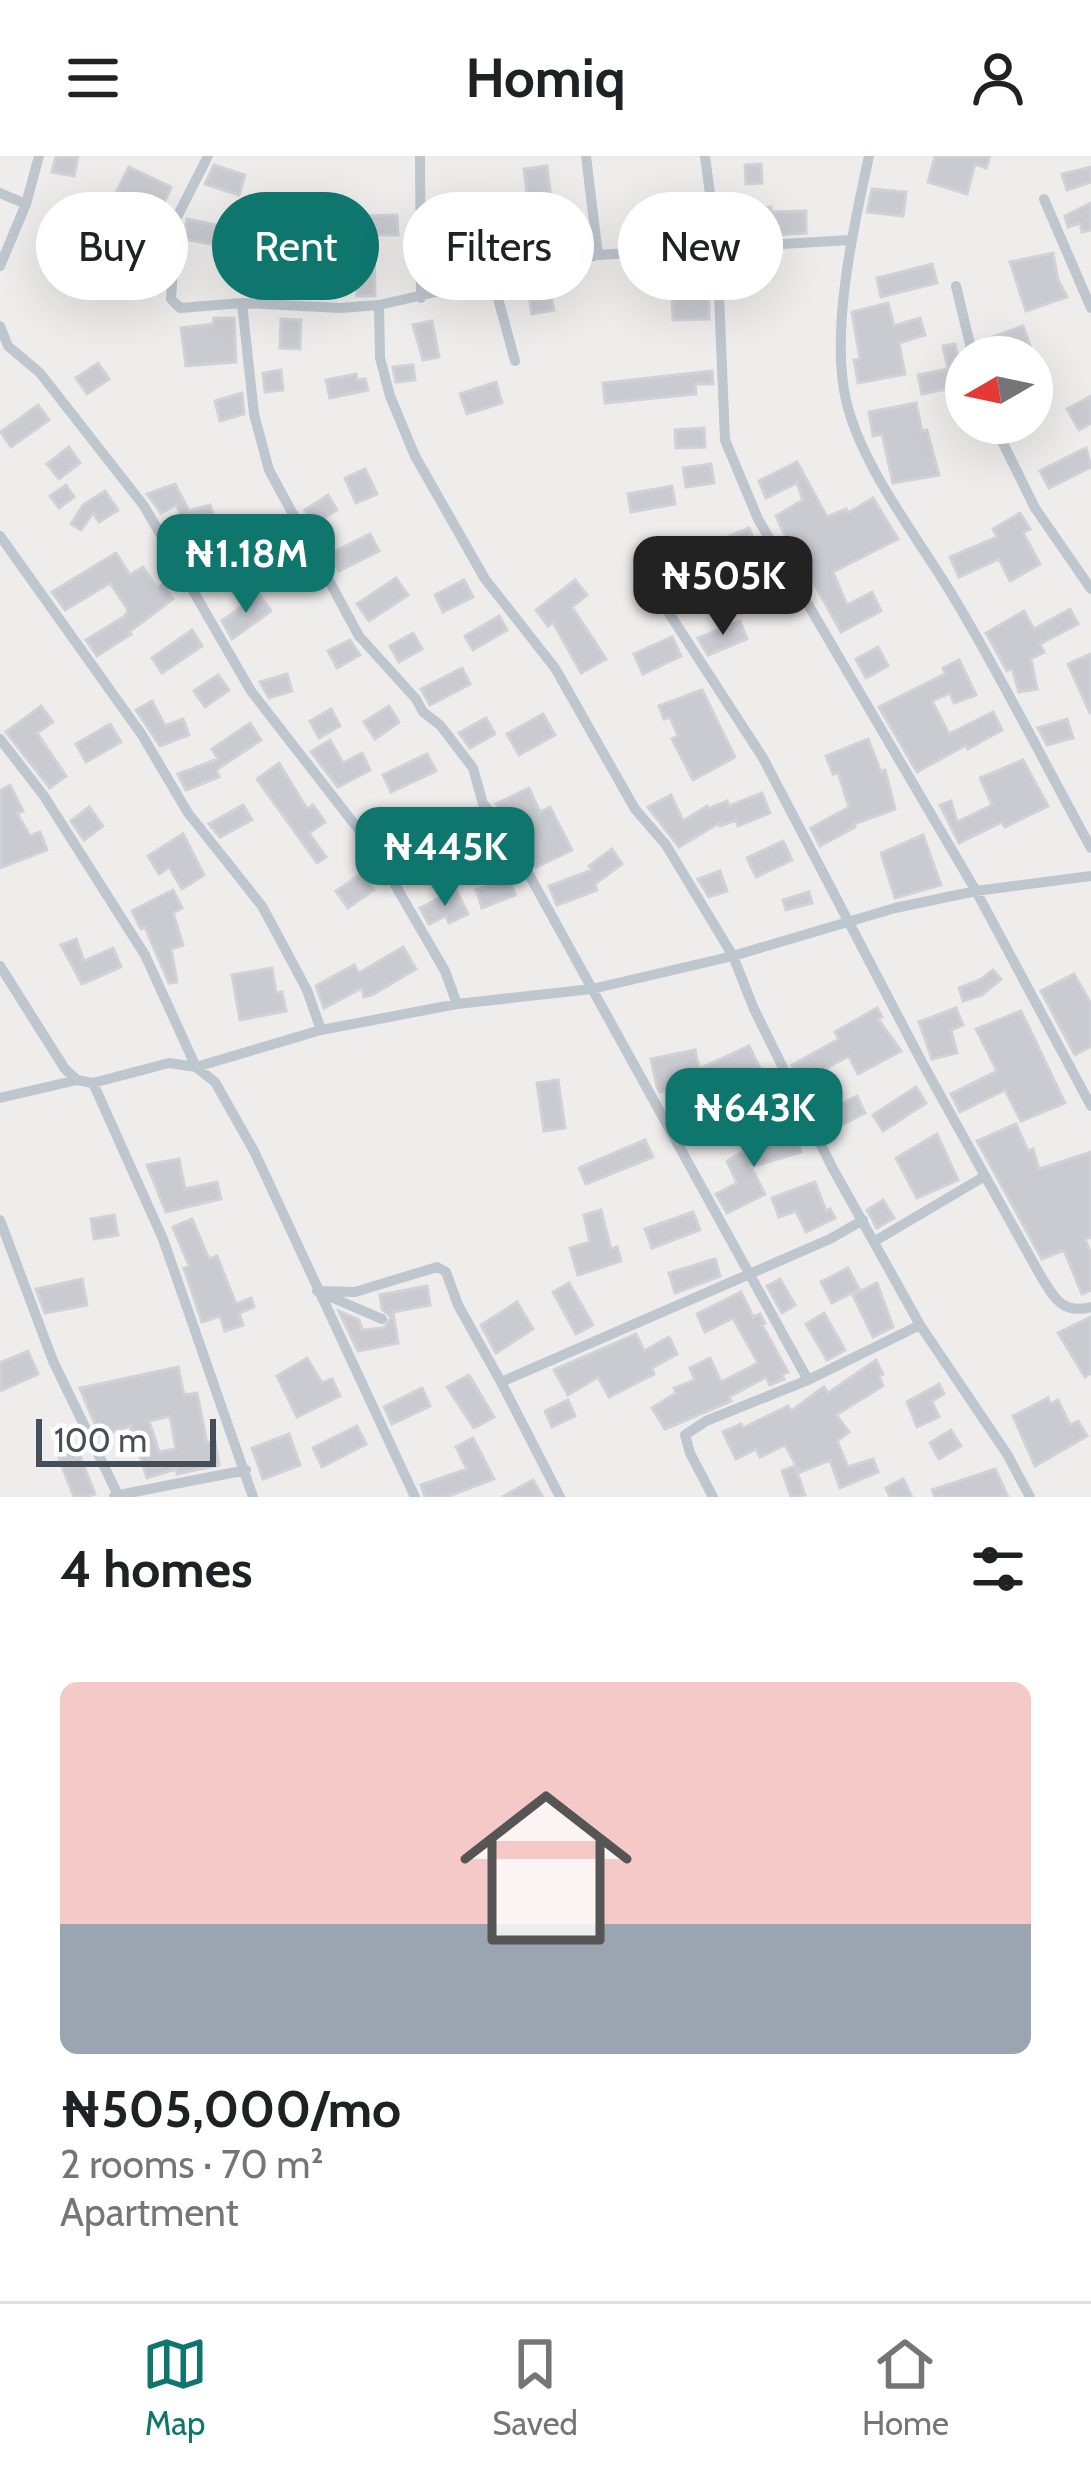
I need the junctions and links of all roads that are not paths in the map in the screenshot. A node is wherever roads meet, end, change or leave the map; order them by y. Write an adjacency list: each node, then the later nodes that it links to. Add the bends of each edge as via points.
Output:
1 (39, 156): 11 (street)
2 (208, 156): 22 (street, via 176,219 174,304)
3 (420, 156): 7 (street)
4 (586, 156): 15 (street)
5 (705, 156): 8 (street)
6 (869, 156): 12 (street)
7 (420, 192)
8 (710, 192)
9 (0, 193): 11 (street)
10 (1044, 199): 24 (street)
11 (26, 204): 17 (street)
12 (850, 240): 13 (street); 33 (street, via 846,400 876,473)
13 (783, 244)
14 (618, 254): 15 (street)
15 (598, 255): 16 (street)
16 (594, 256)
17 (0, 266)
18 (956, 286): 26 (street)
19 (409, 300): 23 (street)
20 (498, 300): 27 (street)
21 (719, 300): 35 (street, via 725,440 740,482)
22 (242, 303): 23 (street); 39 (street, via 269,470 359,636 473,768 483,804)
23 (379, 305): 37 (street, via 380,358 422,471)
24 (1091, 308)
25 (0, 326): 40 (street, via 8,346 40,373 144,506 250,691 376,852)
26 (968, 336)
27 (515, 361)
28 (1003, 444): 30 (street, via 1035,508)
29 (0, 536): 41 (street, via 188,813 262,906)
30 (1091, 589)
31 (667, 610): 36 (street, via 763,758)
32 (0, 739): 42 (street, via 146,956)
33 (1091, 848)
34 (1091, 876): 35 (street)
35 (976, 891): 36 (street); 46 (street)
36 (850, 920): 37 (street); 47 (street)
37 (733, 956): 39 (street); 49 (street)
38 (0, 966): 43 (street)
39 (592, 988): 40 (street); 51 (street)
40 (457, 1004): 41 (street)
41 (321, 1030): 42 (street)
42 (196, 1067): 44 (street, via 170,1063); 52 (street, via 215,1082 254,1150)
43 (77, 1080): 44 (street); 45 (street)
44 (93, 1083): 58 (street, via 163,1239)
45 (0, 1098)
46 (1091, 1106)
47 (985, 1176): 50 (street); 53 (street, via 1058,1304)
48 (0, 1220): 59 (street)
49 (863, 1220): 50 (street); 51 (street)
50 (875, 1241): 55 (street)
51 (747, 1273): 56 (street); 57 (street)
52 (317, 1291): 54 (street); 57 (street, via 355,1292 446,1272); 61 (street)
53 (1091, 1306)
54 (382, 1319)
55 (920, 1325): 56 (street); 64 (street)
56 (808, 1380): 63 (street, via 685,1435)
57 (501, 1382): 62 (street)
58 (246, 1470): 59 (street); 60 (street)
59 (115, 1496)
60 (253, 1497)
61 (415, 1497)
62 (560, 1497)
63 (713, 1497)
64 (1030, 1497)

